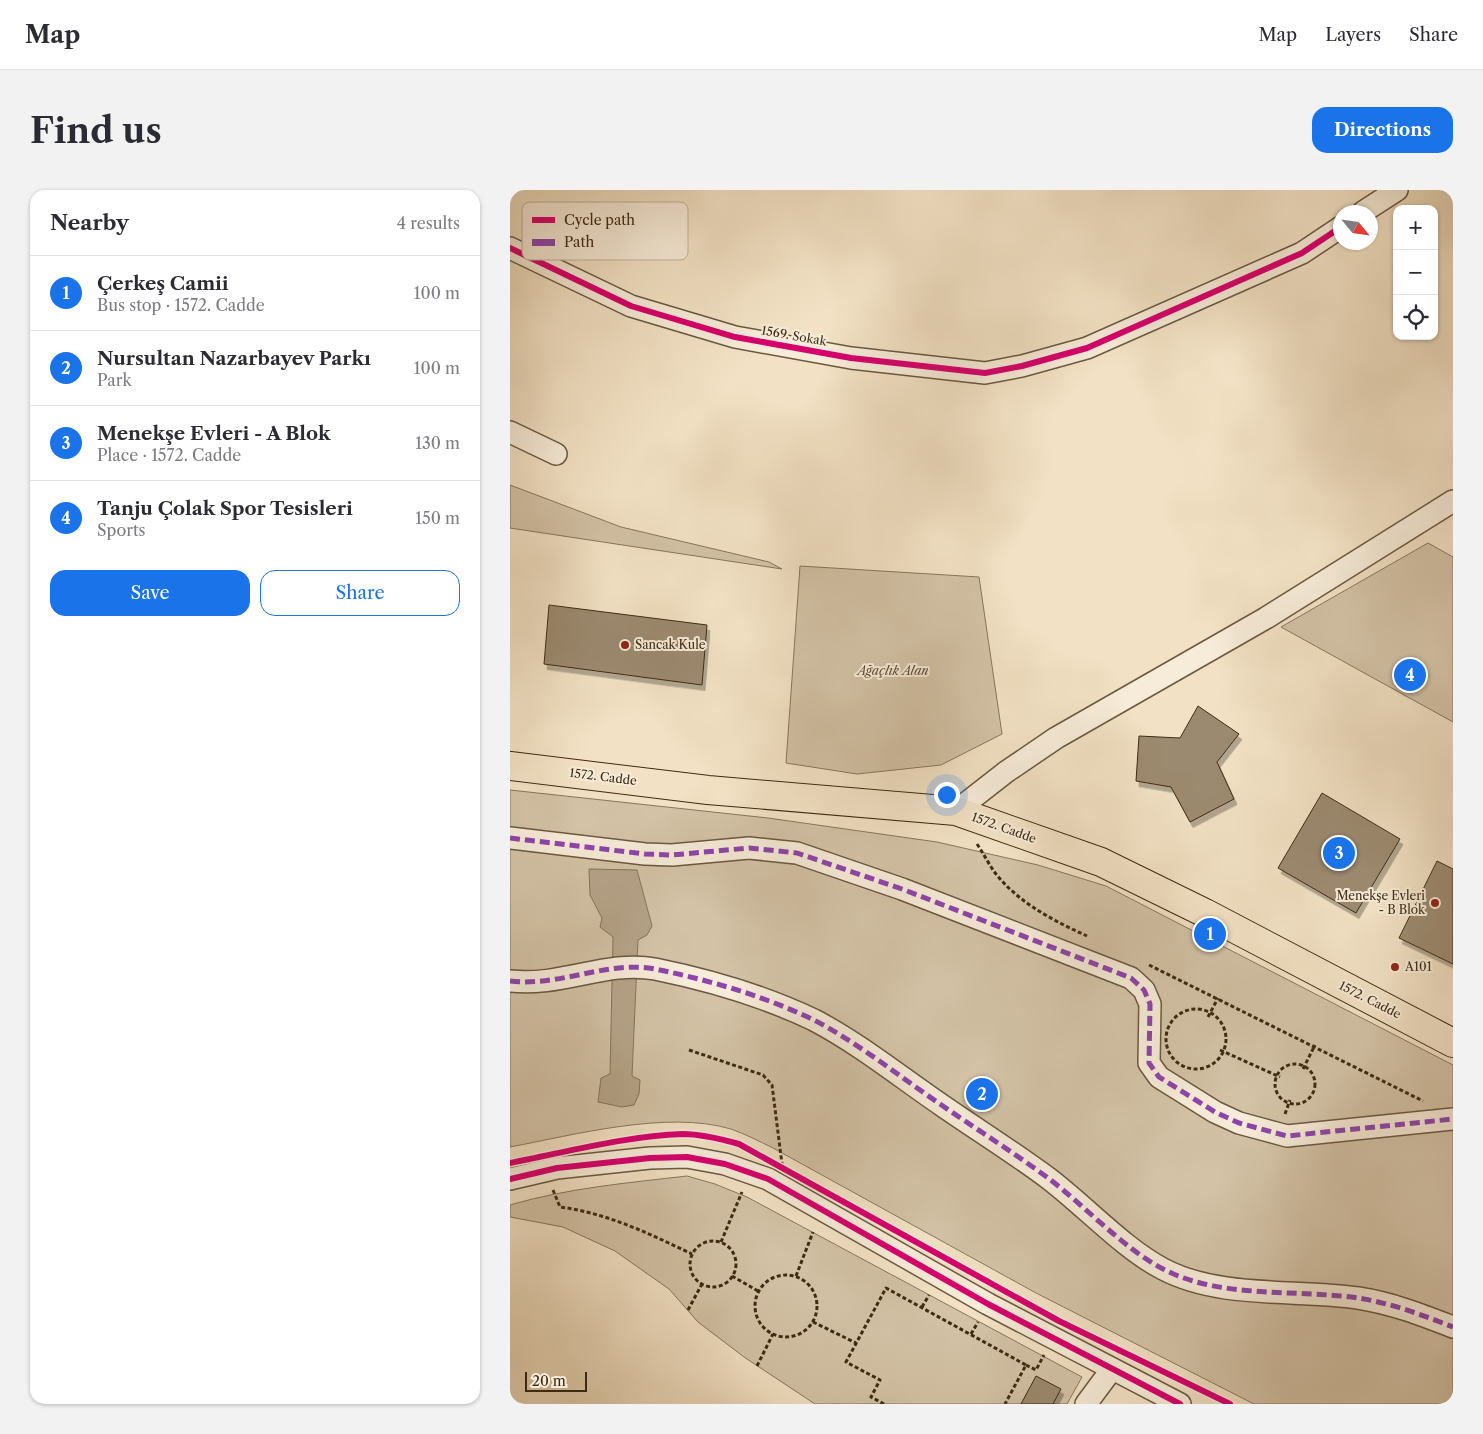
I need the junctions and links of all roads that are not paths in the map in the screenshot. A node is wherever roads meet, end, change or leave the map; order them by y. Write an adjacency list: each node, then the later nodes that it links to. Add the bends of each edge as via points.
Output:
1 (1397, 190): 2 (street)
2 (1374, 205)
3 (1333, 232): 6 (street, 1569. Sokak, via 1302,253 1087,348 986,373 851,358 735,337 631,306)
4 (510, 248): 5 (street, 1569. Sokak)
5 (522, 254)
6 (535, 260)
7 (510, 432): 8 (street)
8 (556, 454)
9 (1453, 501): 11 (street, via 1266,618 1056,738)
10 (510, 766): 11 (main road, 1572. Cadde, via 708,790)
11 (956, 811): 14 (main road, 1572. Cadde, via 1102,862)
12 (510, 838): 15 (street, via 645,854 768,848 806,856 902,889 1132,978 1144,990 1150,1004 1149,1063 1159,1077 1207,1107 1239,1122 1287,1136)
13 (510, 980): 17 (street, via 570,978 607,968 643,967 702,980 765,1000 816,1022 1046,1177 1136,1250 1190,1281 1222,1288 1347,1297 1380,1303)
14 (1453, 1043)
15 (1453, 1119)
16 (510, 1179): 18 (street, via 545,1171 650,1158 687,1158 725,1164 768,1179 1052,1339)
17 (1453, 1327)
18 (1112, 1369): 19 (street); 20 (street)
19 (1086, 1404)
20 (1180, 1404)

